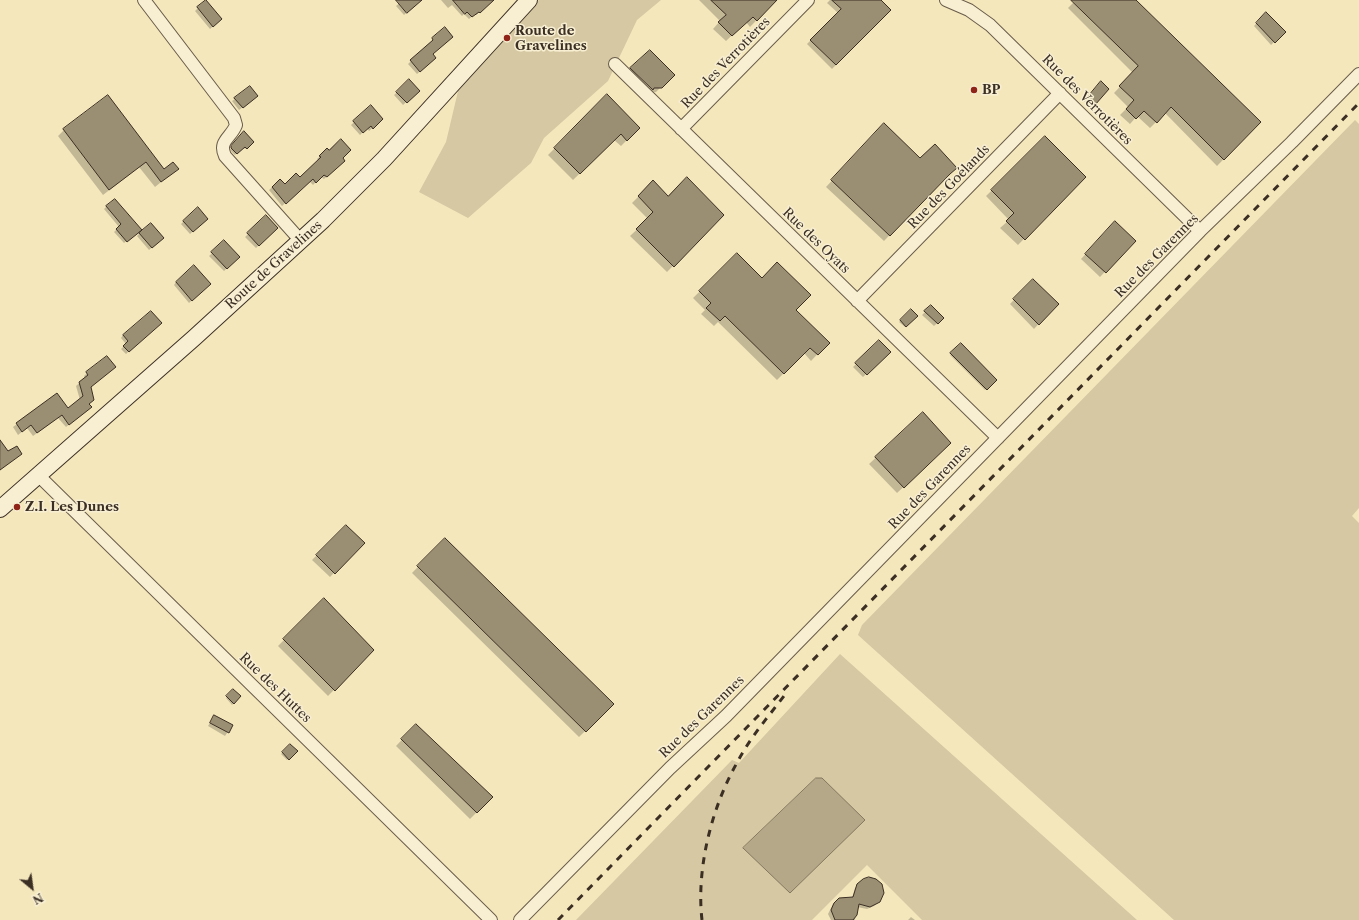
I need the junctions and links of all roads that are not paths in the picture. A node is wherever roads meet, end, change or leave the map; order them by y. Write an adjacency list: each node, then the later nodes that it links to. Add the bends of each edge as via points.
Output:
1 (144, 0): 10 (street, via 234,118 235,129 222,147 225,156)
2 (529, 0): 10 (main road, Route de Gravelines, via 384,160)
3 (808, 0): 8 (street, Rue des Verrotières)
4 (946, 0): 7 (street, Rue des Verrotières, via 969,10 990,25)
5 (615, 64): 8 (street, Rue des Oyats)
6 (1359, 74): 9 (street, Rue des Garennes)
7 (1060, 93): 9 (street, Rue des Verrotières); 11 (street, Rue des Goélands)
8 (681, 129): 11 (street, Rue des Oyats)
9 (1200, 231): 12 (street, Rue des Garennes)
10 (301, 240): 13 (main road, Route de Gravelines)
11 (857, 301): 12 (street, Rue des Oyats)
12 (998, 438): 16 (street, Rue des Garennes, via 726,716 670,768)
13 (39, 476): 14 (main road, Route de Gravelines); 15 (street, Rue des Huttes)
14 (0, 509)
15 (491, 920)
16 (520, 920)

